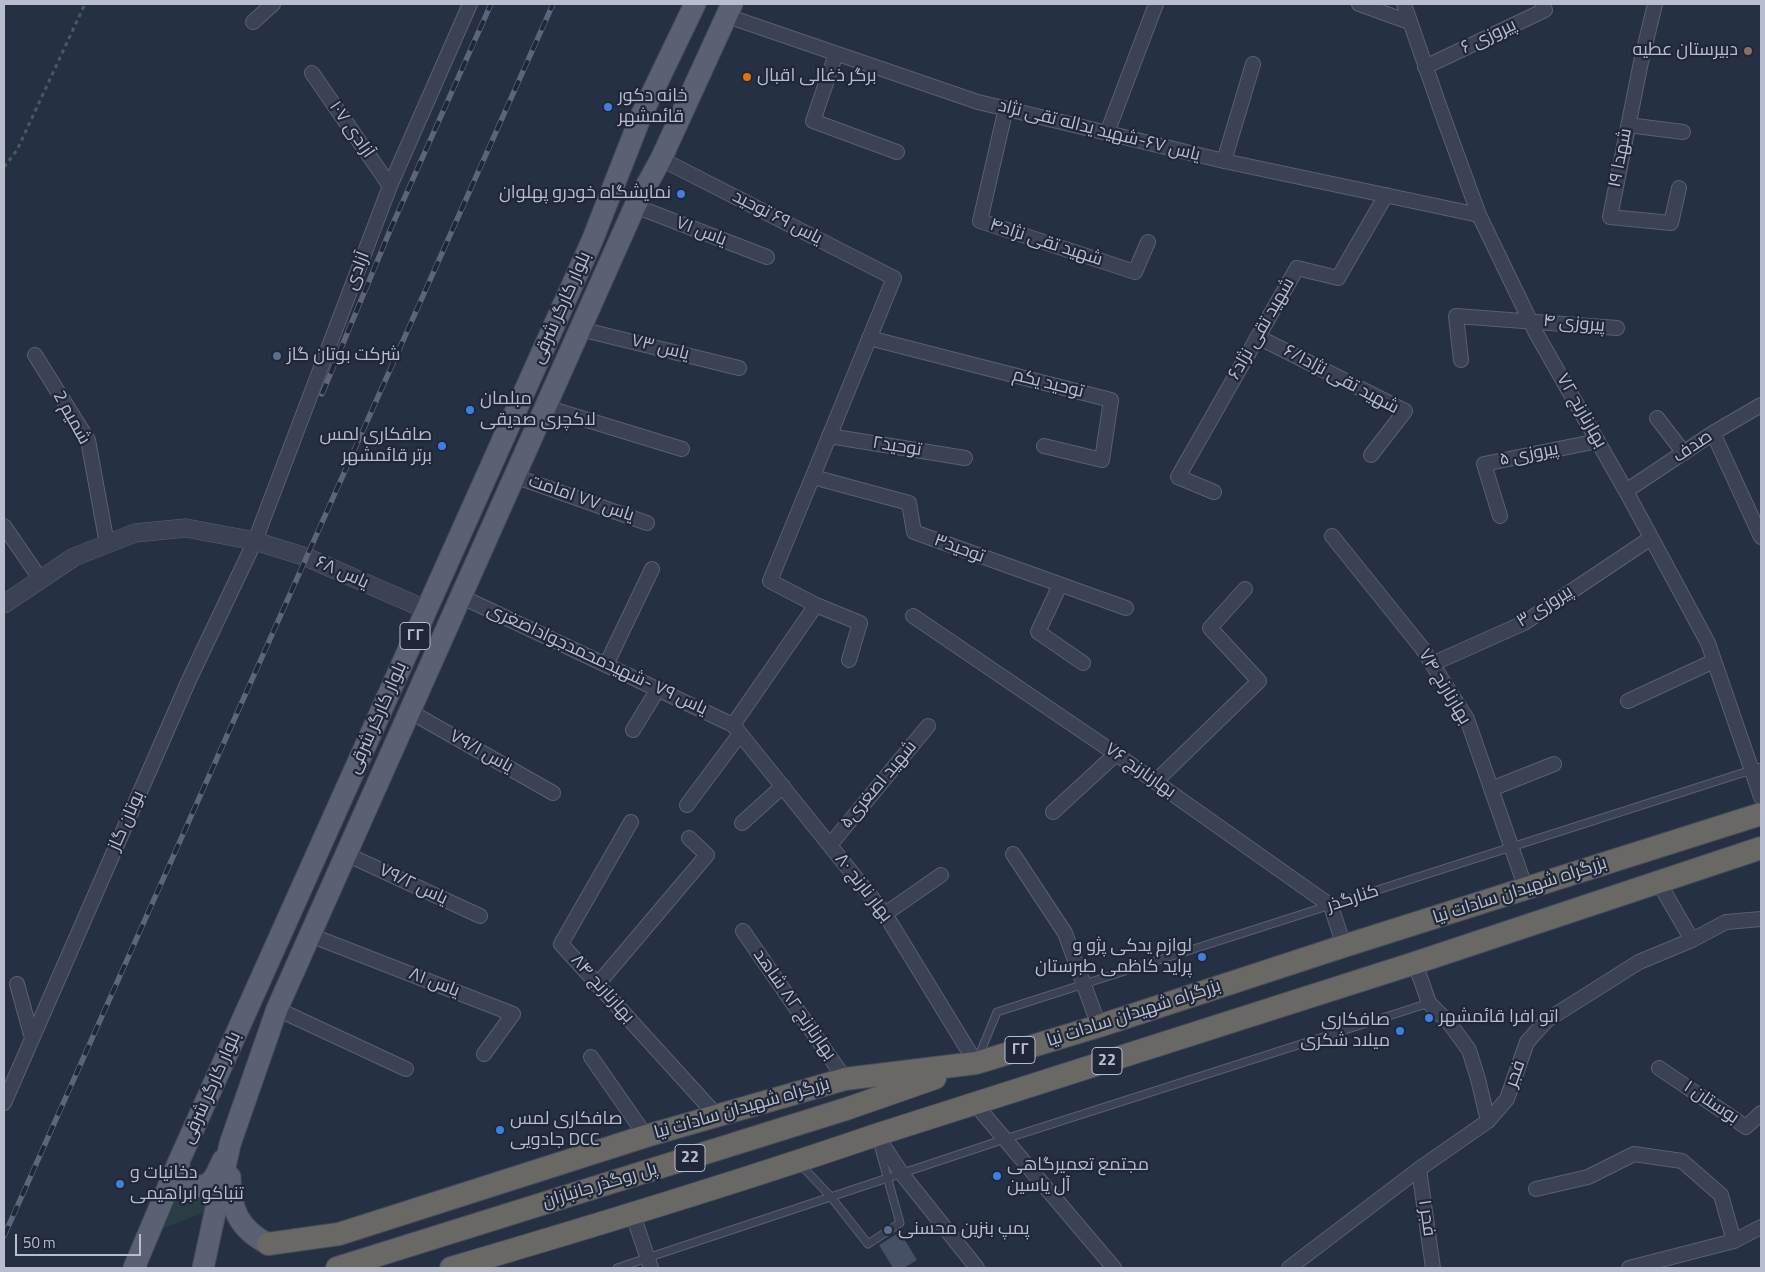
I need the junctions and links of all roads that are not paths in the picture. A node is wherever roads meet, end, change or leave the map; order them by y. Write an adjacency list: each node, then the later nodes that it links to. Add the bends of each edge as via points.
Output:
1 (273, 4): 10 (street)
2 (470, 4): 23 (street, آزادی)
3 (695, 4): 69 (main road, بلوار کارگر شرقی / ۲۲, via 641,116 592,241)
4 (1156, 4): 19 (street)
5 (1359, 4): 11 (street)
6 (1404, 4): 11 (street, بهارنارنج ۷۲)
7 (1542, 4): 14 (street, پیروزی ۶, via 1545,10)
8 (1655, 4): 17 (street, شهدا ۱۹)
9 (729, 10): 12 (street, یاس ۶۷-شهید یداله تقی نژاد); 21 (main road, بلوار کارگر شرقی)
10 (253, 22)
11 (1409, 22): 14 (street, بهارنارنج ۷۲)
12 (836, 54): 16 (street, یاس ۶۷-شهید یداله تقی نژاد, via 978,102); 20 (street, via 813,121)
13 (1253, 64): 22 (street)
14 (1425, 67): 27 (street, بهارنارنج ۷۲)
15 (312, 73): 23 (street, آزادی ۱۰۷)
16 (1006, 108): 19 (street, یاس ۶۷-شهید یداله تقی نژاد); 28 (street, شهید تقی نژاد۴, via 980,221 1135,272)
17 (1628, 125): 18 (street); 24 (street, شهدا ۱۹, via 1610,217 1671,223)
18 (1683, 132)
19 (1107, 133): 22 (street, یاس ۶۷-شهید یداله تقی نژاد)
20 (897, 152)
21 (660, 159): 26 (main road, بلوار کارگر شرقی); 34 (street, یاس ۶۹ توحید, via 894,278)
22 (1224, 161): 25 (street, یاس ۶۷-شهید یداله تقی نژاد)
23 (390, 186): 59 (street, آزادی)
24 (1679, 188)
25 (1386, 195): 27 (street, یاس ۶۷-شهید یداله تقی نژاد); 33 (street, شهید تقی نژاد۶, via 1338,278 1298,268)
26 (635, 206): 29 (street, یاس ۷۱); 32 (main road, بلوار کارگر شرقی)
27 (1479, 215): 30 (street, بهارنارنج ۷۲)
28 (1148, 242)
29 (768, 258)
30 (1530, 320): 31 (street, پیروزی ۴); 36 (street, پیروزی ۴, via 1456,316); 43 (street, بهارنارنج ۷۲)
31 (1617, 328)
32 (580, 329): 37 (street, یاس ۷۳); 39 (main road, بلوار کارگر شرقی)
33 (1258, 337): 47 (street, شهید تقی نژاد۶/۱, via 1405,411); 52 (street, شهید تقی نژاد۶, via 1178,476)
34 (869, 338): 42 (street); 44 (street, توحید یکم, via 1111,400 1102,460)
35 (35, 355): 60 (street, شمیم 2, via 88,440)
36 (1461, 360)
37 (739, 368)
38 (1761, 405): 41 (street, صدف)
39 (545, 407): 45 (street); 49 (main road, بلوار کارگر شرقی)
40 (1657, 418): 46 (street)
41 (1713, 433): 46 (street, صدف); 57 (street)
42 (829, 436): 48 (street, توحید۲); 50 (street)
43 (1598, 441): 51 (street, بهارنارنج ۷۲); 53 (street, پیروزی ۵, via 1484,464)
44 (1044, 446)
45 (682, 450)
46 (1684, 453): 51 (street, صدف)
47 (1371, 455)
48 (965, 458)
49 (514, 476): 54 (street, یاس ۷۷ امامت); 65 (main road, بلوار کارگر شرقی)
50 (813, 477): 63 (street, توحید۳, via 908,504 914,532); 67 (street, via 770,582)
51 (1626, 491): 58 (street, بهارنارنج ۷۲)
52 (1214, 492)
53 (1500, 516)
54 (647, 523)
55 (4, 526): 62 (street)
56 (1332, 536): 74 (street, بهارنارنج ۷۴)
57 (1761, 537)
58 (1651, 538): 72 (street, بهارنارنج ۷۲, via 1708,643); 74 (street, پیروزی ۳, via 1524,623)
59 (255, 541): 60 (street, یاس ۶۸, via 186,528 136,533); 69 (street, یاس ۶۸, via 306,557); 119 (street, بوتان گاز, via 189,680)
60 (107, 544): 62 (street, یاس ۶۸, via 74,557)
61 (652, 569): 75 (street)
62 (41, 580): 66 (street, یاس ۶۸)
63 (1060, 585): 68 (street, توحید۳); 73 (street, via 1038,632)
64 (1245, 589): 85 (street, via 1210,628 1259,680)
65 (460, 596): 75 (street, یاس ۷۹ -شهیدمحمدجواداصغری); 78 (main road, بلوار کارگر شرقی)
66 (4, 604)
67 (816, 605): 71 (street, via 860,624); 80 (street)
68 (1126, 608)
69 (427, 610): 135 (main road, بلوار کارگر شرقی / ۲۲)
70 (913, 616): 82 (street, بهارنارنج ۷۶)
71 (849, 660)
72 (1714, 661): 77 (street); 84 (street, بهارنارنج ۷۲)
73 (1083, 663)
74 (1432, 664): 87 (street, بهارنارنج ۷۴, via 1466,719)
75 (606, 665): 76 (street, یاس ۷۹ -شهیدمحمدجواداصغری)
76 (658, 689): 80 (street, یاس ۷۹ -شهیدمحمدجواداصغری); 81 (street)
77 (1628, 701)
78 (409, 712): 88 (street, یاس ۷۹/۱); 99 (main road, بلوار کارگر شرقی)
79 (928, 726): 96 (street, شهید اصغری۵)
80 (737, 729): 86 (street, بهار نارنج ۸۰); 90 (street)
81 (633, 730)
82 (1116, 754): 85 (street, بهارنارنج ۷۶); 91 (street)
83 (1554, 764): 87 (street)
84 (1757, 769): 89 (street, بهارنارنج ۷۲); 97 (lane, کنارگذر)
85 (1155, 782): 104 (street, بهارنارنج ۷۶)
86 (783, 786): 94 (street); 96 (street, بهار نارنج ۸۰)
87 (1491, 789): 97 (street, بهارنارنج ۷۴)
88 (553, 793)
89 (1761, 796)
90 (687, 805)
91 (1053, 812)
92 (1761, 814): 103 (highway, بزرگراه شهیدان سادات نیا / ۲۲)
93 (631, 822): 114 (street, بهارنارنج ۸۴, via 561,944)
94 (742, 823)
95 (689, 838): 114 (street, via 707,855)
96 (830, 845): 105 (street, بهار نارنج ۸۰)
97 (1512, 847): 103 (street, بهارنارنج ۷۴); 104 (lane, کنارگذر)
98 (1761, 850): 102 (highway, بزرگراه شهیدان سادات نیا / 22)
99 (346, 854): 106 (street, یاس ۷۹/۲); 109 (main road, بلوار کارگر شرقی)
100 (1013, 854): 115 (street, via 1065,933)
101 (941, 875): 105 (street)
102 (1659, 882): 110 (street); 112 (highway, بزرگراه شهیدان سادات نیا / 22)
103 (1526, 889): 111 (highway, بزرگراه شهیدان سادات نیا / ۲۲)
104 (1330, 906): 111 (street); 115 (lane, کنارگذر)
105 (885, 914): 122 (street, بهار نارنج ۸۰)
106 (480, 916)
107 (1761, 919): 110 (street, فجر, via 1726,922)
108 (743, 931): 125 (street, بهارنارنج ۸۲ شاهد)
109 (310, 935): 117 (main road, بلوار کارگر شرقی); 120 (street, یاس ۸۱, via 513,1014)
110 (1692, 940): 130 (street, فجر, via 1639,962 1547,1020 1527,1042 1507,1099)
111 (1344, 946): 118 (highway, بزرگراه شهیدان سادات نیا / ۲۲)
112 (1414, 963): 116 (street); 127 (highway, بزرگراه شهیدان سادات نیا / 22)
113 (17, 984): 119 (street)
114 (597, 985): 129 (street, بهارنارنج ۸۴)
115 (1084, 985): 118 (street); 122 (lane, کنارگذر, via 997,1012)
116 (1430, 1003): 130 (street, via 1469,1050); 133 (lane)
117 (277, 1009): 124 (street); 134 (main road, بلوار کارگر شرقی)
118 (1099, 1026): 122 (highway, بزرگراه شهیدان سادات نیا / ۲۲)
119 (32, 1038): 126 (street, بوتان گاز)
120 (484, 1054)
121 (591, 1057): 132 (street)
122 (976, 1064): 125 (highway, بزرگراه شهیدان سادات نیا / ۲۲); 151 (highway, پل روگذر جانبازان / 22, via 846,1109)
123 (1659, 1068): 128 (street, بوستان ۱, via 1746,1127)
124 (406, 1069)
125 (845, 1079): 129 (highway, بزرگراه شهیدان سادات نیا / ۲۲)
126 (4, 1103)
127 (975, 1104): 131 (highway, بزرگراه شهیدان سادات نیا / 22); 133 (street)
128 (1761, 1113)
129 (718, 1116): 132 (highway, بزرگراه شهیدان سادات نیا / ۲۲)
130 (1488, 1121): 137 (street, فجر)
131 (876, 1135): 136 (highway, بزرگراه شهیدان سادات نیا / 22); 138 (street); 139 (lane)
132 (646, 1136): 144 (highway, بزرگراه شهیدان سادات نیا / ۲۲)
133 (1005, 1139): 138 (lane); 155 (street)
134 (230, 1144): 135 (main road, via 213,1179 203,1185 191,1186 183,1180); 146 (main road, via 230,1190 235,1212 249,1233); 147 (main road, بلوار کارگر شرقی)
135 (179, 1161): 149 (main road, بلوار کارگر شرقی / ۲۲)
136 (798, 1162): 141 (lane); 142 (highway, بزرگراه شهیدان سادات نیا / 22)
137 (1419, 1169): 156 (street, فجر); 157 (street, فجر ۱)
138 (902, 1174): 139 (lane); 154 (street)
139 (887, 1178): 141 (lane); 141 (lane, via 900,1223 868,1244)
140 (1536, 1189): 145 (street, via 1588,1177 1634,1154 1682,1161 1721,1195)
141 (831, 1197): 148 (lane)
142 (633, 1215): 148 (street); 152 (highway, بزرگراه شهیدان سادات نیا / 22)
143 (1761, 1226): 145 (street)
144 (339, 1234): 146 (highway, بزرگراه شهیدان سادات نیا / ۲۲); 150 (highway, via 328,1256)
145 (1734, 1241): 158 (street)
146 (268, 1244)
147 (205, 1263)
148 (649, 1263): 153 (lane)
149 (134, 1268)
150 (329, 1268)
151 (337, 1268)
152 (451, 1268)
153 (617, 1268)
154 (977, 1268)
155 (1114, 1268)
156 (1289, 1268)
157 (1433, 1268)
158 (1629, 1268)

